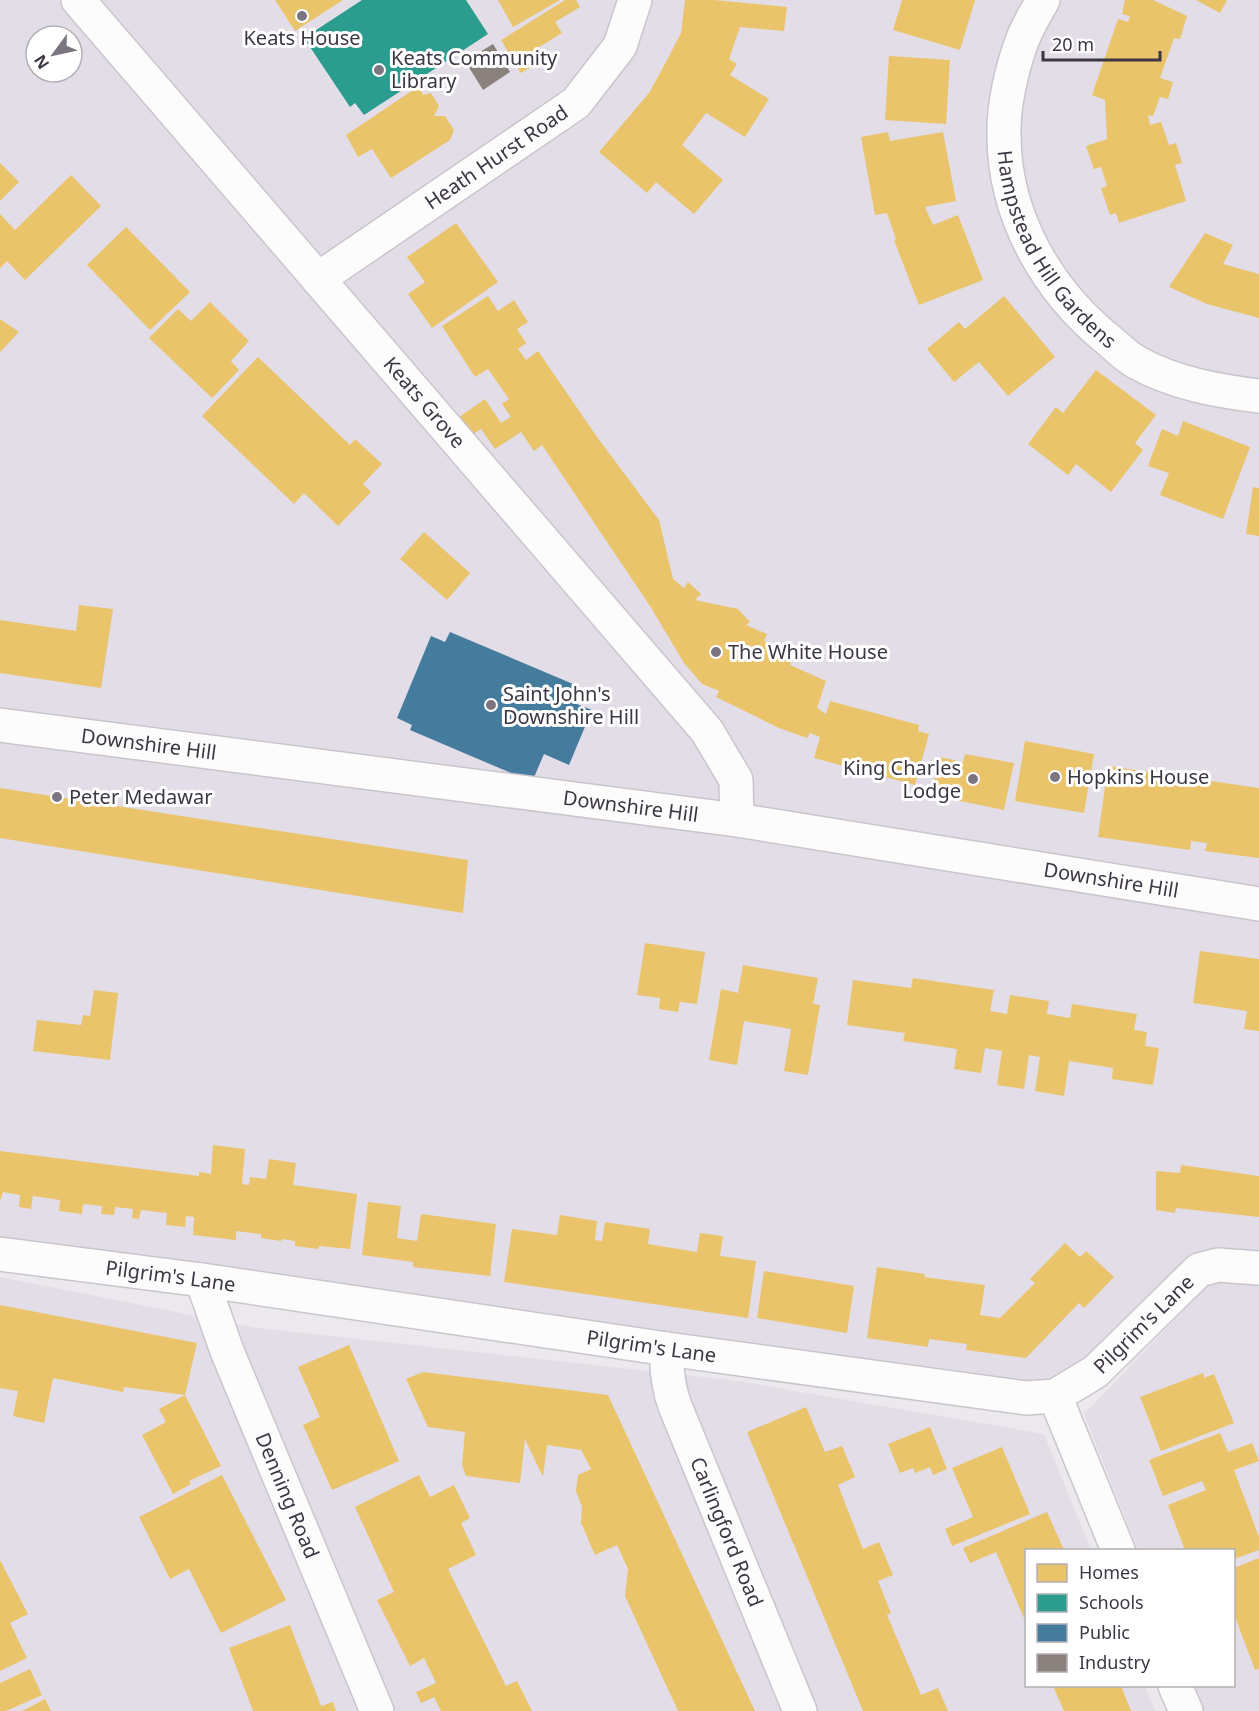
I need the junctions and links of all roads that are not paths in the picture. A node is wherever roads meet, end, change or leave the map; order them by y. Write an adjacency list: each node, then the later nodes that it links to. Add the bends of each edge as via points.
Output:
1 (78, 0): 4 (street, Keats Grove)
2 (635, 0): 4 (street, Heath Hurst Road, via 621,46 576,103)
3 (1043, 0): 5 (street, Hampstead Hill Gardens, via 1019,49 1004,133 1008,183 1032,250 1081,317 1135,361 1170,377)
4 (318, 279): 7 (street, Keats Grove, via 707,731 736,780)
5 (1259, 396)
6 (0, 725): 7 (street, Downshire Hill)
7 (737, 820): 8 (street, Downshire Hill)
8 (1259, 904)
9 (0, 1254): 11 (street, Pilgrim's Lane)
10 (1259, 1268): 13 (street, Pilgrim's Lane, via 1218,1265 1199,1270 1095,1372)
11 (202, 1280): 12 (street, Pilgrim's Lane); 16 (street, Denning Road, via 227,1352)
12 (667, 1349): 13 (street, Pilgrim's Lane, via 1026,1398); 17 (street, Carlingford Road, via 668,1386 675,1406)
13 (1055, 1396): 14 (street)
14 (1117, 1549)
15 (1175, 1687): 18 (street)
16 (377, 1711)
17 (800, 1711)
18 (1186, 1711)

